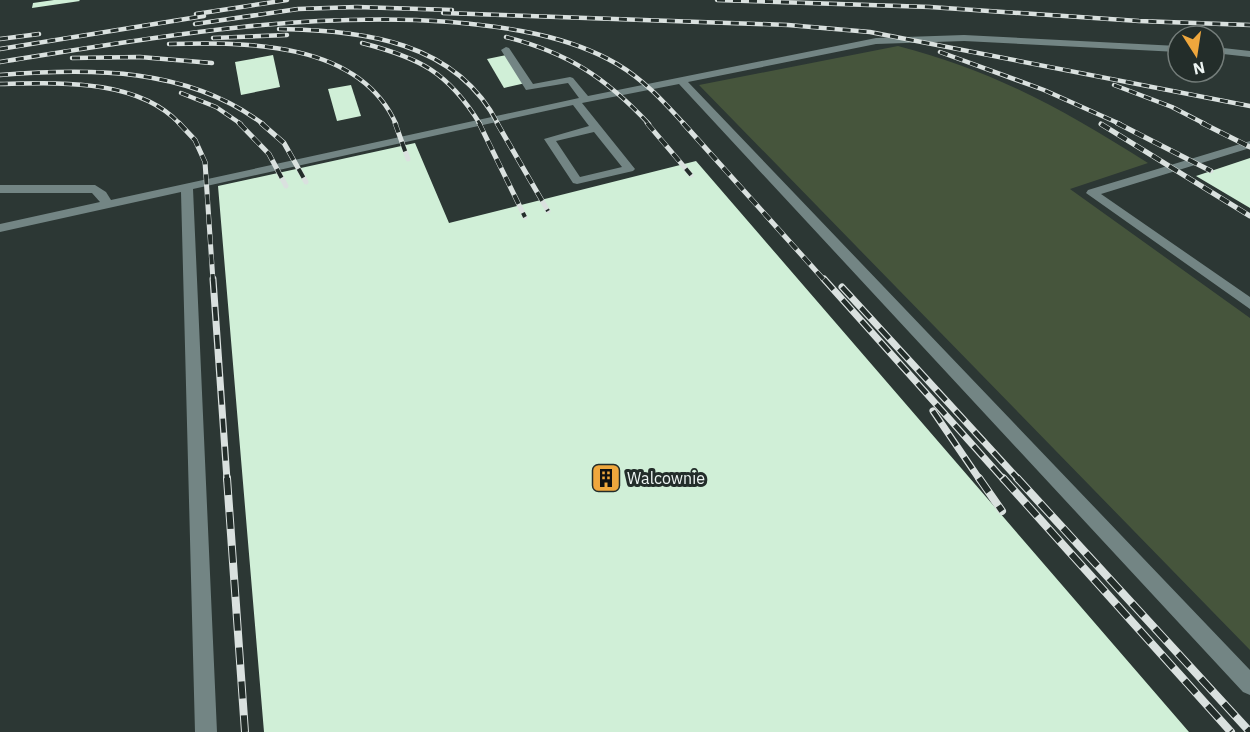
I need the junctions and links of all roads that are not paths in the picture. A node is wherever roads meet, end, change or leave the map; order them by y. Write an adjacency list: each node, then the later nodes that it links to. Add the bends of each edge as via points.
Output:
1 (1166, 48): 5 (lane, via 908,38)
2 (506, 50): 6 (lane, via 530,88 570,80)
3 (1226, 51): 4 (lane)
4 (1250, 54)
5 (681, 80): 6 (lane); 14 (lane)
6 (580, 100): 7 (lane, via 629,169 577,181 549,139); 9 (lane)
7 (591, 129)
8 (1250, 144): 13 (lane, via 1092,193)
9 (188, 186): 11 (lane); 15 (lane)
10 (2, 192): 11 (lane, via 95,189)
11 (107, 204): 12 (lane)
12 (0, 228)
13 (1250, 304)
14 (1250, 685)
15 (206, 732)

